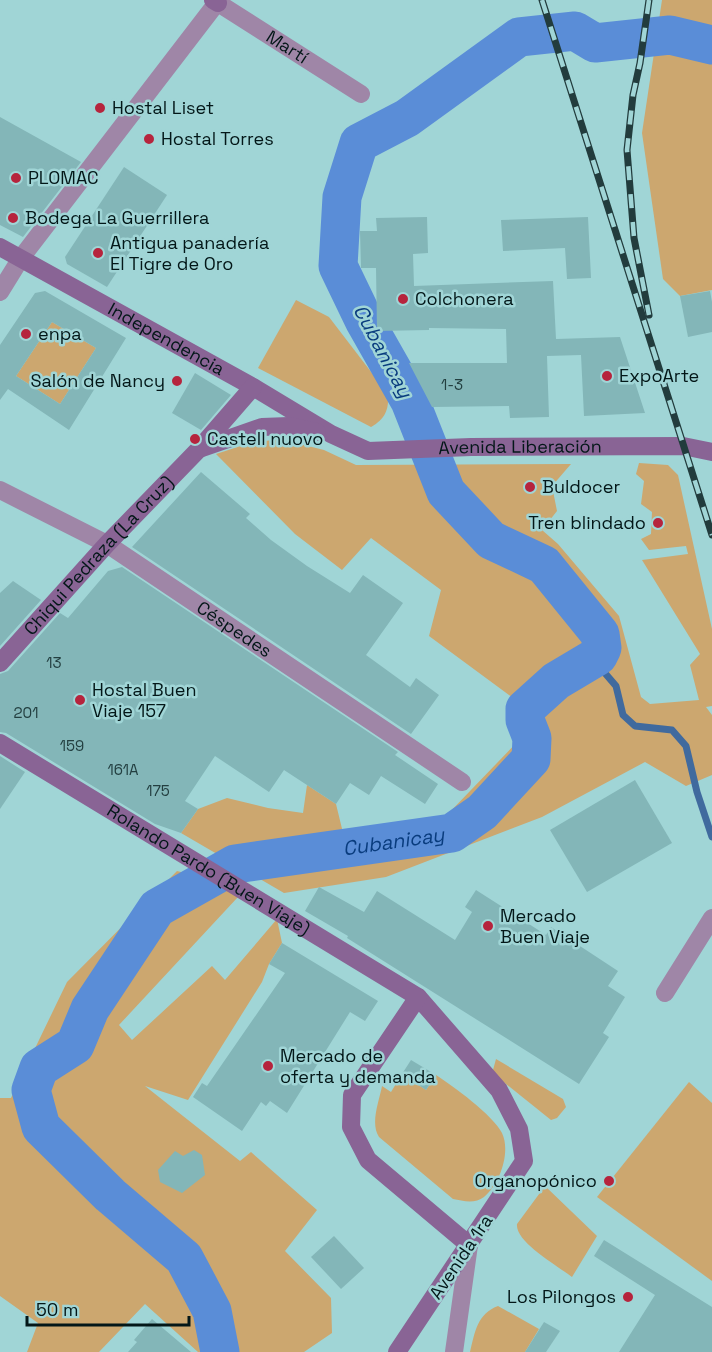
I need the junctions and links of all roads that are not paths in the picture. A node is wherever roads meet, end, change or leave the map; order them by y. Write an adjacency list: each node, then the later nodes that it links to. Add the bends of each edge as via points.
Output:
1 (217, 1): 2 (street, Martí); 4 (street)
2 (361, 94)
3 (0, 247): 4 (main road, Independencia)
4 (21, 258): 5 (street); 6 (main road, Independencia)
5 (0, 292)
6 (253, 387): 7 (main road, Independencia); 8 (main road, Chiqui Pedraza (La Cruz))
7 (331, 434): 8 (main road, Chiqui Pedraza (La Cruz), via 289,426 262,427); 9 (main road, Avenida Liberación, via 368,451 683,446)
8 (199, 449): 11 (main road, Chiqui Pedraza (La Cruz))
9 (712, 452)
10 (0, 490): 11 (street, Céspedes)
11 (107, 544): 12 (main road, Chiqui Pedraza (La Cruz)); 14 (street, Céspedes)
12 (0, 663)
13 (0, 743): 17 (main road, Rolando Pardo (Buen Viaje))
14 (462, 782)
15 (712, 918): 16 (street)
16 (665, 993)
17 (418, 997): 18 (main road, Rolando Pardo (Buen Viaje), via 499,1090 519,1129); 19 (main road, via 352,1095 351,1127 368,1160)
18 (524, 1161): 19 (main road, Avenida 1ra)
19 (469, 1245): 20 (main road, Avenida 1ra); 21 (street)
20 (397, 1352)
21 (454, 1352)

